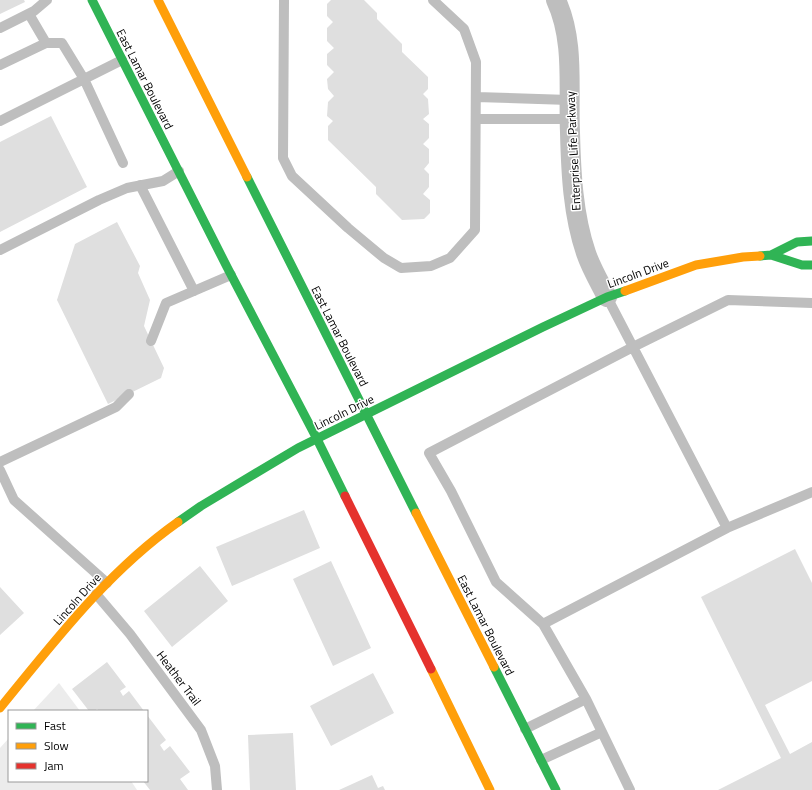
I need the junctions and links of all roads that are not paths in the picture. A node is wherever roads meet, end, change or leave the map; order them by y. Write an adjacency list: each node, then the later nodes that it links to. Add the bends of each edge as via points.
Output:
1 (47, 0): 7 (lane)
2 (92, 0): 10 (main road, East Lamar Boulevard)
3 (158, 0): 31 (main road, East Lamar Boulevard)
4 (284, 0): 15 (lane, via 283,158 292,176 348,228 384,258 401,268 431,266 450,258 475,230)
5 (433, 0): 13 (lane, via 464,29 476,62)
6 (556, 0): 14 (street, Enterprise Life Parkway, via 563,15 569,42)
7 (29, 14): 8 (lane); 9 (lane)
8 (0, 28)
9 (46, 43): 11 (lane); 12 (lane, via 62,42)
10 (122, 60): 12 (lane); 18 (main road, East Lamar Boulevard)
11 (0, 65)
12 (84, 79): 16 (lane); 17 (lane)
13 (476, 97): 14 (lane); 15 (lane)
14 (570, 109): 15 (lane); 26 (street, Enterprise Life Parkway, via 576,217 586,254)
15 (476, 119)
16 (0, 121)
17 (123, 163)
18 (179, 171): 19 (lane, via 163,181); 24 (main road, East Lamar Boulevard)
19 (140, 185): 21 (lane, via 99,200); 25 (lane)
20 (812, 241): 22 (main road, Lincoln Drive, via 797,242)
21 (0, 250)
22 (771, 255): 23 (main road, Lincoln Drive, via 802,265); 26 (main road, Lincoln Drive, via 696,265)
23 (812, 265)
24 (231, 275): 25 (lane); 32 (main road, East Lamar Boulevard)
25 (194, 291): 28 (lane, via 166,303)
26 (607, 297): 29 (lane); 31 (main road, Lincoln Drive, via 543,326)
27 (812, 303): 29 (lane, via 728,300)
28 (151, 341)
29 (633, 347): 36 (lane); 39 (lane, via 429,453 451,491 496,582)
30 (129, 394): 33 (lane, via 116,407)
31 (367, 415): 32 (main road, Lincoln Drive); 42 (main road, East Lamar Boulevard)
32 (317, 439): 37 (main road, Lincoln Drive, via 201,506 157,537); 46 (main road, East Lamar Boulevard)
33 (0, 462)
34 (0, 470): 37 (lane, via 14,500)
35 (812, 492): 36 (lane)
36 (727, 528): 39 (lane)
37 (107, 584): 38 (main road, Lincoln Drive)
38 (96, 594): 41 (main road, Lincoln Drive); 45 (lane, Heather Trail, via 130,634 201,730 215,766)
39 (543, 624): 40 (lane)
40 (586, 699): 42 (lane); 43 (lane)
41 (0, 708)
42 (525, 729): 44 (main road, East Lamar Boulevard)
43 (602, 732): 44 (lane); 48 (lane)
44 (541, 760): 47 (main road, East Lamar Boulevard)
45 (216, 790)
46 (490, 790)
47 (556, 790)
48 (630, 790)

